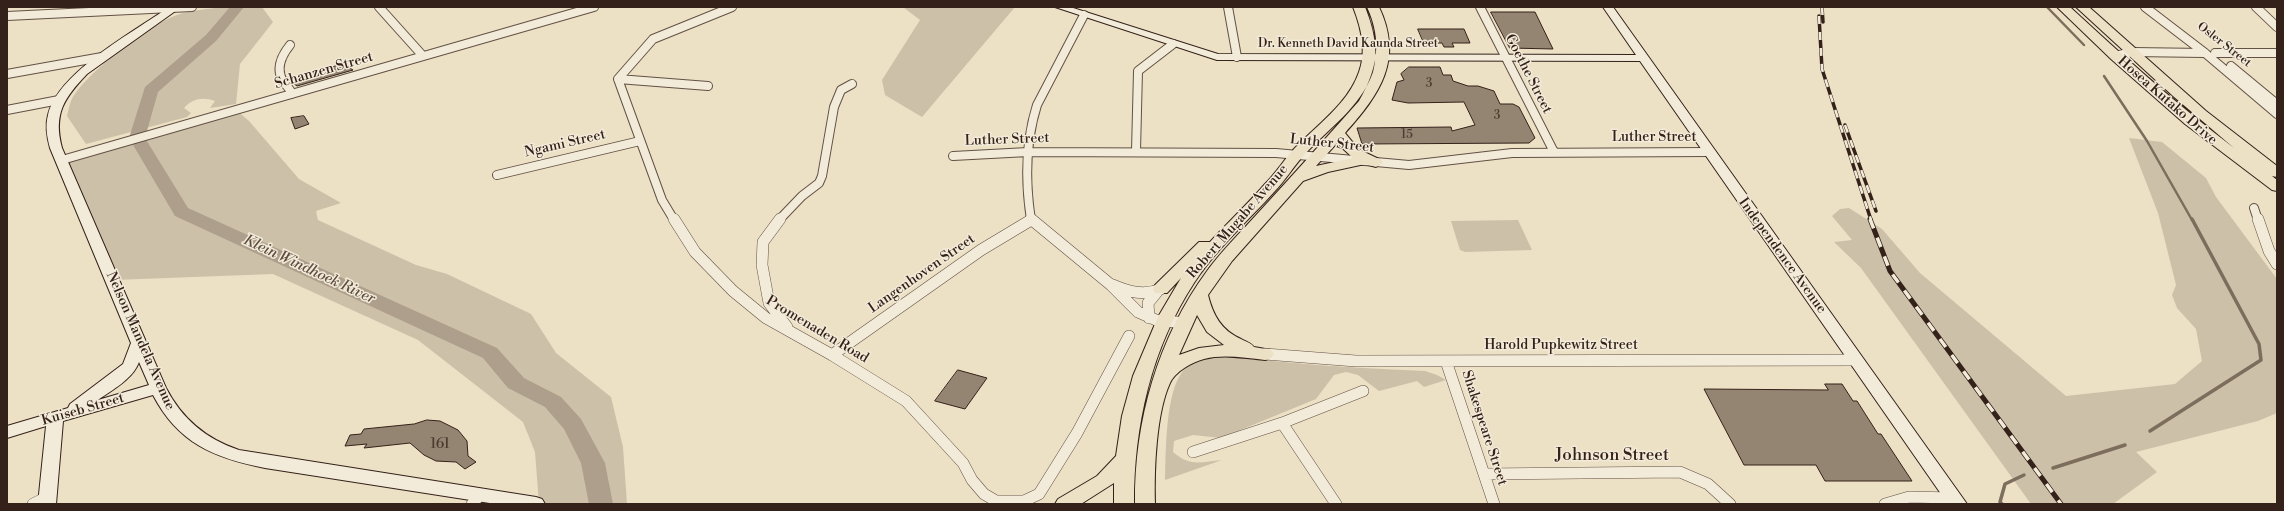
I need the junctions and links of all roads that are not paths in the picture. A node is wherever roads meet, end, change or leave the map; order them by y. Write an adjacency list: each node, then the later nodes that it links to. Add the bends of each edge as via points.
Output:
1 (192, 7): 16 (street)
2 (379, 7): 27 (street)
3 (594, 7): 27 (street, Schanzen Street)
4 (732, 7): 35 (street, via 653,39)
5 (1060, 7): 18 (main road, Dr. Kenneth David Kaunda Street)
6 (1228, 7): 30 (street)
7 (1359, 7): 31 (main road, Robert Mugabe Avenue)
8 (1373, 7): 31 (main road, Robert Mugabe Avenue, via 1383,35)
9 (1480, 7): 32 (street, Goethe Street)
10 (1608, 7): 33 (main road, Independence Avenue)
11 (2063, 7): 28 (main road, Hosea Kutako Drive)
12 (2082, 7): 23 (main road, Hosea Kutako Drive)
13 (2145, 7): 24 (street)
14 (2155, 7): 25 (street, Osler Street)
15 (2256, 7): 20 (street)
16 (175, 8): 17 (street); 29 (main road, Nelson Mandela Avenue)
17 (98, 10): 19 (street)
18 (1084, 15): 21 (main road, Dr. Kenneth David Kaunda Street); 46 (street, via 1037,105 1030,126)
19 (7, 16)
20 (2277, 27)
21 (1173, 44): 30 (main road, Dr. Kenneth David Kaunda Street, via 1217,57); 45 (street, via 1138,71)
22 (290, 45): 38 (street, via 282,55 279,66 282,80 291,88)
23 (2132, 52): 24 (street); 28 (street); 55 (main road, Hosea Kutako Drive, via 2238,145)
24 (2205, 53): 42 (street)
25 (2215, 53): 26 (street); 40 (street, Osler Street)
26 (2277, 53)
27 (423, 56): 38 (street, Schanzen Street)
28 (2115, 56): 58 (main road, Hosea Kutako Drive, via 2218,145)
29 (102, 57): 34 (street); 39 (main road, Nelson Mandela Avenue, via 70,85)
30 (1237, 57): 31 (main road, Dr. Kenneth David Kaunda Street)
31 (1377, 58): 32 (main road, Dr. Kenneth David Kaunda Street); 43 (main road, Robert Mugabe Avenue, via 1379,76 1365,103); 49 (main road, Robert Mugabe Avenue, via 1354,94)
32 (1504, 58): 33 (main road, Dr. Kenneth David Kaunda Street); 47 (street, Goethe Street)
33 (1643, 58): 48 (main road, Independence Avenue)
34 (7, 74)
35 (618, 79): 37 (street); 44 (street, Promenaden Road)
36 (852, 84): 69 (street, via 840,92 829,129 819,183 802,196 776,223 763,242 762,265 769,303)
37 (708, 86)
38 (292, 94): 52 (street, Schanzen Street)
39 (58, 100): 41 (street); 52 (main road, Nelson Mandela Avenue, via 51,122 52,135)
40 (2277, 104)
41 (7, 110)
42 (2277, 114)
43 (1338, 133): 51 (main road, Robert Mugabe Avenue); 54 (main road, via 1344,145 1354,153)
44 (640, 141): 56 (street, Ngami Street); 69 (street, Promenaden Road, via 662,200 695,252 732,291 766,318)
45 (1136, 151): 46 (street, Luther Street); 49 (street, Luther Street)
46 (1028, 152): 50 (street, Luther Street); 61 (street, via 1026,196)
47 (1554, 152): 48 (street, Luther Street); 54 (street, Luther Street, via 1512,153 1409,165)
48 (1709, 152): 74 (main road, Independence Avenue)
49 (1298, 154): 51 (street, Luther Street); 59 (main road, Robert Mugabe Avenue)
50 (953, 156)
51 (1318, 156): 53 (street, Luther Street); 57 (main road, Robert Mugabe Avenue)
52 (62, 160): 71 (main road, Nelson Mandela Avenue)
53 (1360, 161): 54 (street, Luther Street); 57 (main road, via 1324,168)
54 (1376, 163)
55 (2277, 173)
56 (497, 175)
57 (1297, 179): 65 (main road, Robert Mugabe Avenue, via 1229,254)
58 (2277, 187)
59 (1269, 189): 64 (main road, via 1256,194); 67 (main road, Robert Mugabe Avenue, via 1206,257 1186,283)
60 (2254, 208): 62 (street, via 2269,251)
61 (1031, 220): 63 (street); 73 (street, Langenhoven Street, via 981,250)
62 (2277, 264)
63 (1111, 284): 64 (street, via 1126,291 1143,294 1151,294); 66 (street, via 1138,312)
64 (1161, 289): 66 (street, via 1148,302 1146,310)
65 (1200, 294): 68 (main road, Robert Mugabe Avenue); 72 (main road, via 1202,310 1213,328 1234,344)
66 (1149, 318): 67 (street)
67 (1166, 321): 68 (street); 83 (main road, Robert Mugabe Avenue, via 1136,395)
68 (1185, 323): 76 (main road, Robert Mugabe Avenue)
69 (790, 332): 73 (street, Promenaden Road)
70 (1130, 336): 73 (street, Promenaden Road, via 1081,427 1039,494 1024,501 996,501 984,494 972,480 963,463 906,402)
71 (139, 343): 77 (main road, Nelson Mandela Avenue); 79 (main road, via 130,366 120,376)
72 (1266, 354): 75 (street, Harold Pupkewitz Street, via 1341,360); 76 (main road, via 1212,350 1196,353 1181,361)
73 (832, 355)
74 (1857, 360): 75 (street, Harold Pupkewitz Street); 86 (main road, Independence Avenue)
75 (1446, 361): 84 (street, Shakespeare Street)
76 (1161, 383): 91 (main road, Robert Mugabe Avenue, via 1147,440 1144,471)
77 (158, 388): 79 (main road, Kuiseb Street); 85 (main road, Nelson Mandela Avenue, via 168,407 188,431 211,445 234,454)
78 (1363, 391): 80 (street)
79 (59, 418): 81 (main road, Kuiseb Street); 87 (main road)
80 (1282, 423): 82 (street); 92 (street)
81 (7, 432)
82 (1193, 452)
83 (1125, 459): 89 (main road, via 1104,481); 90 (main road, Robert Mugabe Avenue)
84 (1484, 474): 93 (street, Shakespeare Street); 94 (street, Johnson Street, via 1680,472 1706,482)
85 (476, 499): 88 (main road, Nelson Mandela Avenue)
86 (1956, 501): 95 (street, via 1908,498 1891,500)
87 (42, 502)
88 (536, 504)
89 (1065, 504)
90 (1124, 504)
91 (1145, 504)
92 (1336, 504)
93 (1494, 504)
94 (1730, 504)
95 (1885, 504)

